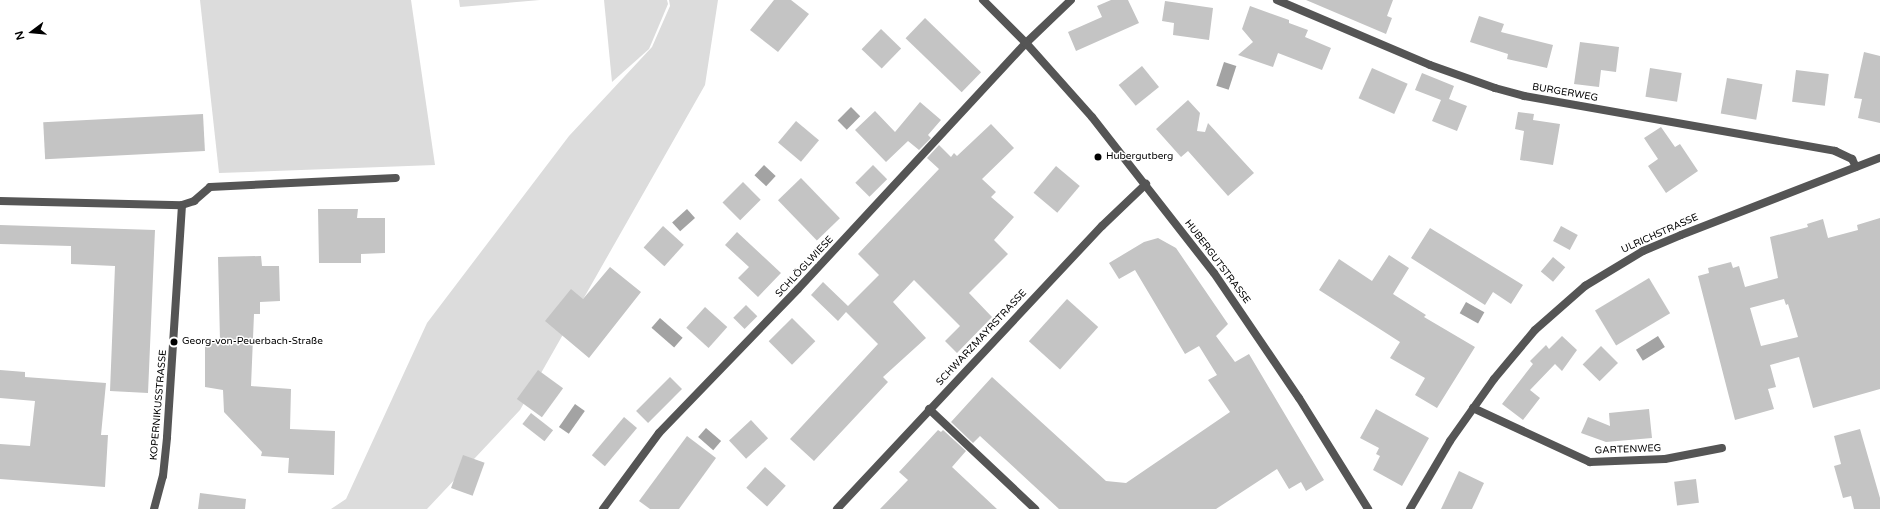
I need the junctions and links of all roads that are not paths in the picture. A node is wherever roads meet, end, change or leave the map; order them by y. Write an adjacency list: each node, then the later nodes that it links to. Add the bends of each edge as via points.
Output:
1 (983, 0): 4 (street, HUBERGUTSTRASSE)
2 (1070, 0): 4 (street)
3 (1277, 0): 6 (street, BURGERWEG, via 1430,65 1495,88 1524,96 1835,152 1852,159)
4 (1026, 43): 8 (street, HUBERGUTSTRASSE, via 1092,117); 15 (street, SCHLÖGLWIESE, via 804,283 659,433)
5 (1880, 158): 6 (street, ULRICHSTRASSE)
6 (1856, 167): 11 (street, ULRICHSTRASSE, via 1681,235 1616,266 1585,286 1535,330)
7 (396, 178): 10 (street, via 210,187 194,201)
8 (1146, 184): 12 (street, SCHWARZMAYRSTRASSE, via 1102,226); 18 (street, HUBERGUTSTRASSE, via 1251,325)
9 (0, 201): 10 (street)
10 (182, 205): 14 (street, KOPERNIKUSSTRASSE, via 168,437 163,476)
11 (1473, 408): 13 (street, GARTENWEG, via 1590,462 1665,459); 19 (street, ULRICHSTRASSE)
12 (929, 409): 16 (street, SCHWARZMAYRSTRASSE); 17 (street)
13 (1722, 448)
14 (154, 509)
15 (603, 509)
16 (837, 509)
17 (1035, 509)
18 (1368, 509)
19 (1410, 509)

